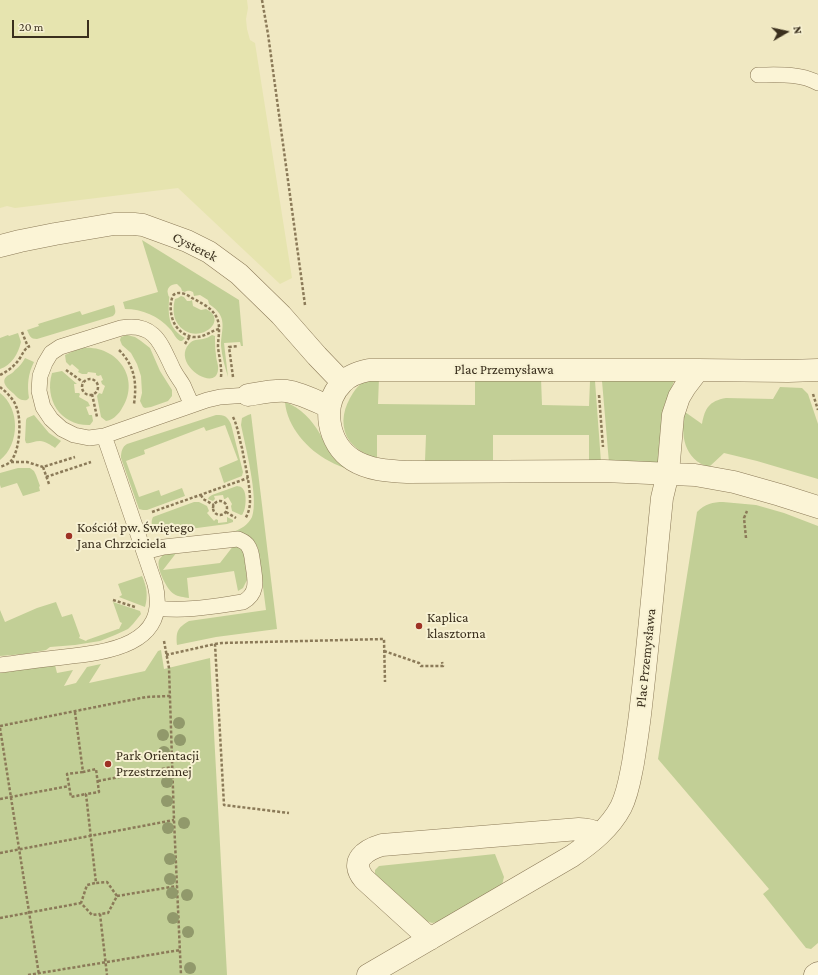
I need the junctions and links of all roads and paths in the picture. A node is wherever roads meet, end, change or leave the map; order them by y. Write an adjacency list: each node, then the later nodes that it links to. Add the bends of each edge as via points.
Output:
1 (262, 0): 6 (path, via 305,306 303,319)
2 (758, 75): 3 (lane, via 805,77)
3 (818, 83)
4 (0, 246): 6 (street, Cysterek, via 100,226 143,225 187,241 220,259 268,301)
5 (219, 329): 5 (path, via 216,315 208,307 185,294 178,293 173,296 172,318 181,332 199,337); 14 (path)
6 (294, 329): 15 (street, Cysterek)
7 (22, 332): 10 (path)
8 (106, 333): 19 (lane, via 130,326 140,327 156,337); 22 (path, via 111,343 128,360 133,372 136,385 132,417); 23 (lane, via 60,347 51,353 40,376 39,391 43,407 62,429 74,435)
9 (238, 346): 17 (path, via 229,347)
10 (28, 347)
11 (600, 369): 12 (street, Plac Przemysława); 15 (street, Plac Przemysława, via 380,369 360,372); 28 (path)
12 (698, 370): 13 (street, Plac Przemysława); 29 (street, Plac Przemysława, via 684,387 673,416)
13 (818, 370)
14 (221, 382)
15 (342, 382): 20 (street, Plac Przemysława, via 336,389)
16 (0, 387): 25 (path, via 16,405 20,420 19,438)
17 (241, 388): 19 (lane); 20 (street, via 286,391)
18 (96, 391): 18 (path, via 98,384 94,380 86,379 82,384 85,393 90,395)
19 (192, 405): 22 (lane)
20 (330, 407): 28 (street, Plac Przemysława, via 330,428 342,450 352,459 371,468 407,472)
21 (230, 415): 31 (path, via 236,422)
22 (134, 426): 23 (lane)
23 (106, 441): 24 (path); 40 (lane)
24 (85, 454): 26 (path); 30 (path, via 95,461)
25 (11, 462): 26 (path, via 27,462); 27 (path)
26 (43, 467): 30 (path)
27 (0, 468)
28 (604, 471): 29 (street, Plac Przemysława)
29 (668, 473): 35 (street, Plac Przemysława, via 734,482); 61 (street, Plac Przemysława, via 662,498 643,690 630,780 618,811)
30 (46, 477): 32 (path)
31 (248, 478): 33 (path); 38 (path, via 249,506 247,516)
32 (49, 484)
33 (201, 495): 34 (path); 36 (path)
34 (214, 505): 34 (path, via 213,510 217,515 224,514 227,510 221,502)
35 (818, 507)
36 (148, 515)
37 (744, 518): 39 (path)
38 (242, 522)
39 (746, 538)
40 (144, 552): 42 (lane, via 157,594); 42 (lane, via 164,547 238,539 246,543 251,550 255,585 248,599 243,602)
41 (113, 600): 42 (path)
42 (155, 614): 45 (path); 47 (lane, via 145,632 117,648 88,655)
43 (215, 644): 44 (path, via 384,639); 45 (path); 59 (path, via 224,805)
44 (384, 651): 46 (path, via 419,663 421,666 443,666); 48 (path)
45 (166, 655): 49 (path)
46 (442, 662)
47 (0, 665)
48 (385, 682)
49 (170, 696): 50 (path, via 146,697); 52 (path)
50 (75, 712): 51 (path); 53 (path)
51 (0, 727): 57 (path)
52 (172, 767): 54 (path); 60 (path)
53 (83, 772): 54 (path, via 96,769); 55 (path, via 67,774)
54 (98, 781): 56 (path, via 99,792)
55 (69, 786): 56 (path, via 71,797); 57 (path)
56 (86, 794): 62 (path)
57 (11, 797): 58 (path); 63 (path)
58 (0, 799)
59 (289, 813)
60 (174, 820): 62 (path); 66 (path)
61 (599, 834): 72 (street, Plac Przemysława, via 572,856); 72 (street, via 590,829 579,829 382,845 368,850 357,867 360,874)
62 (91, 836): 63 (path); 65 (path)
63 (19, 849): 64 (path); 69 (path)
64 (0, 853)
65 (96, 883): 67 (path, via 107,882); 68 (path, via 87,885)
66 (177, 886): 67 (path); 73 (path)
67 (117, 896): 70 (path, via 108,913)
68 (81, 903): 69 (path); 70 (path, via 92,915)
69 (29, 913): 71 (path); 76 (path)
70 (100, 914): 74 (path)
71 (0, 918)
72 (430, 939): 80 (street, Plac Przemysława)
73 (180, 950): 74 (path); 79 (path)
74 (105, 962): 76 (path); 78 (path)
75 (818, 972): 81 (street)
76 (39, 974): 77 (path)
77 (28, 975)
78 (107, 975)
79 (181, 975)
80 (368, 975)
81 (815, 975)

